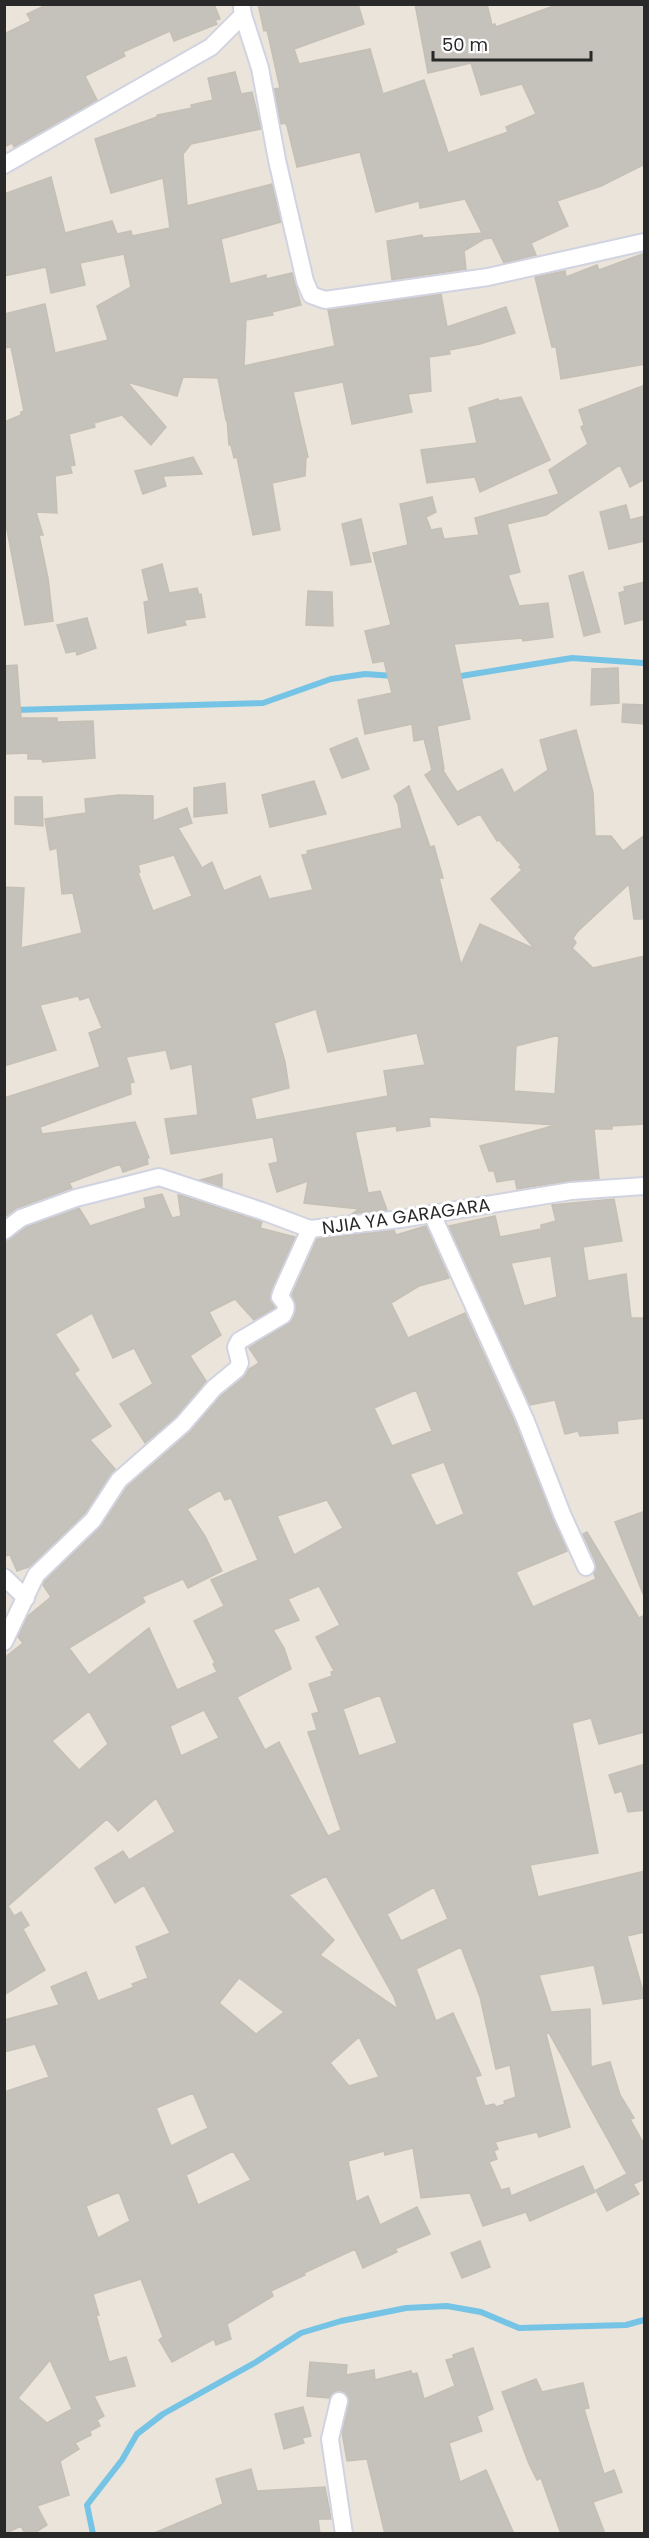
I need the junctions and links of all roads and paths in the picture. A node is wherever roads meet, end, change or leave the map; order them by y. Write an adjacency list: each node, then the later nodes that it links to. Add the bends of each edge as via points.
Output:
1 (242, 10): 2 (street, via 211,47); 3 (street, via 260,68 277,160 311,295 325,300 488,277)
2 (4, 165)
3 (645, 242)
4 (645, 1185): 5 (street, NJIA YA GARAGARA, via 571,1191)
5 (432, 1214): 6 (street, NJIA YA GARAGARA); 8 (street, via 525,1419)
6 (310, 1229): 7 (street, NJIA YA GARAGARA, via 159,1178 76,1198 21,1218); 10 (street, via 280,1297 286,1310 239,1341 237,1369 214,1388 183,1424 119,1480 93,1520 36,1575)
7 (4, 1231)
8 (586, 1567)
9 (4, 1577): 10 (street)
10 (26, 1598): 11 (street)
11 (4, 1642)
12 (339, 2401): 13 (street, via 330,2439)
13 (344, 2534)

